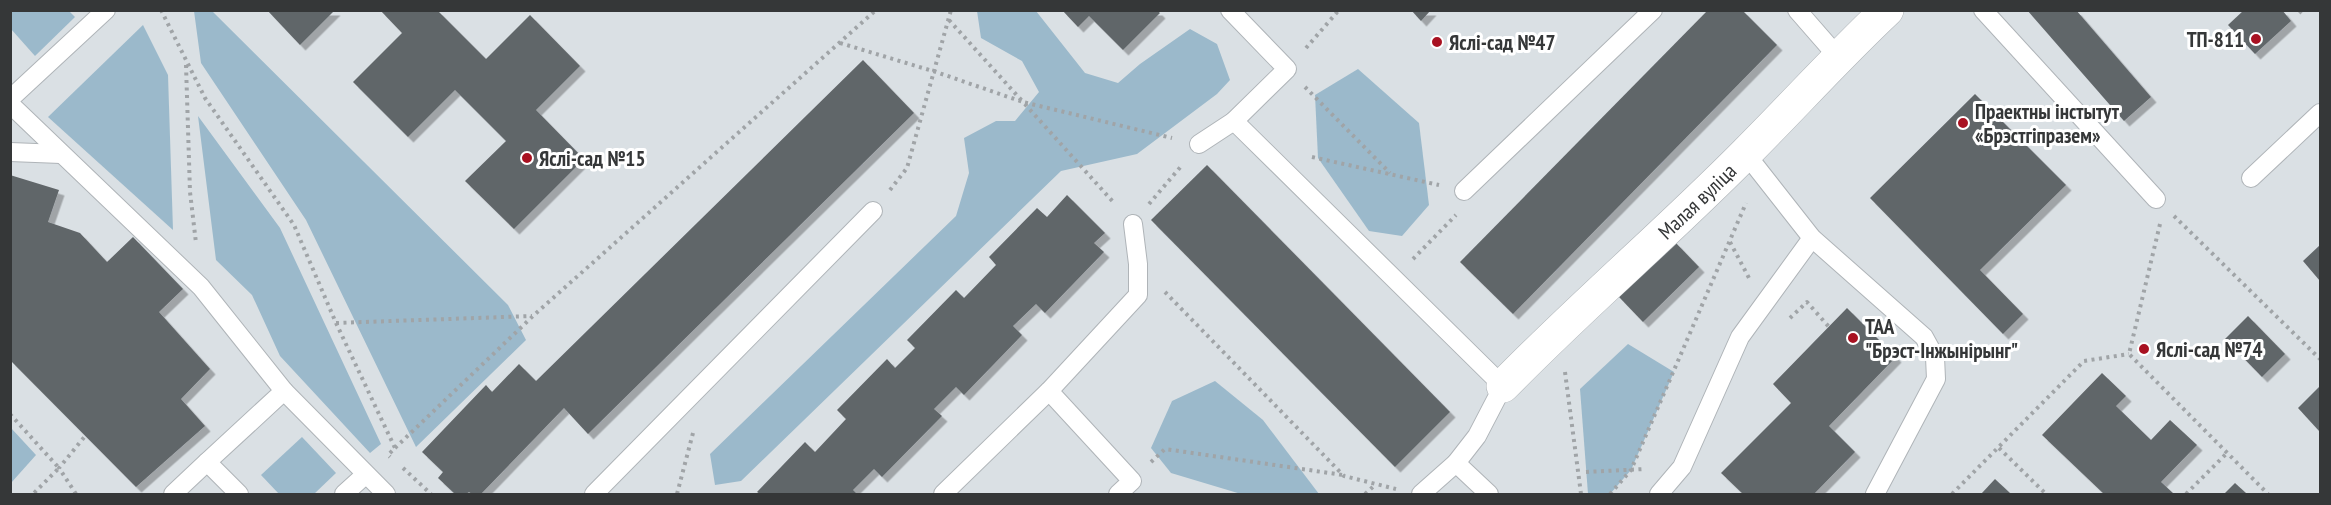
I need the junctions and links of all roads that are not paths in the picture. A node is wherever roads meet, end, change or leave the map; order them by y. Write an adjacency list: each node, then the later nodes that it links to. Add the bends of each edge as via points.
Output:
1 (106, 10): 8 (lane)
2 (1230, 10): 11 (lane, via 1287,69)
3 (1653, 10): 17 (lane)
4 (1797, 10): 7 (lane)
5 (1887, 10): 7 (street, Малая вуліца)
6 (1983, 10): 18 (lane)
7 (1838, 57): 15 (street, Малая вуліца)
8 (10, 99)
9 (10, 104): 14 (lane)
10 (2320, 113): 16 (lane)
11 (1234, 121): 12 (lane); 22 (lane)
12 (1199, 144)
13 (10, 152): 14 (lane)
14 (61, 154): 23 (lane, via 201,287)
15 (1754, 164): 21 (lane); 22 (street, Малая вуліца, via 1558,329)
16 (2251, 178)
17 (1464, 191)
18 (2160, 203)
19 (873, 211): 33 (lane)
20 (1133, 224): 24 (lane, via 1138,295)
21 (1812, 238): 37 (lane, via 1740,337 1682,467); 38 (lane, via 1924,337 1935,357 1936,379)
22 (1503, 386): 26 (lane, via 1477,436)
23 (284, 390): 25 (lane); 27 (lane)
24 (1049, 391): 34 (lane); 35 (lane, via 1132,481)
25 (207, 462): 29 (lane); 30 (lane)
26 (1456, 463): 28 (lane); 36 (lane)
27 (365, 475): 31 (lane); 32 (lane)
28 (1413, 493)
29 (173, 495)
30 (239, 495)
31 (344, 495)
32 (386, 495)
33 (594, 495)
34 (943, 495)
35 (1119, 495)
36 (1489, 495)
37 (1659, 495)
38 (1875, 495)

